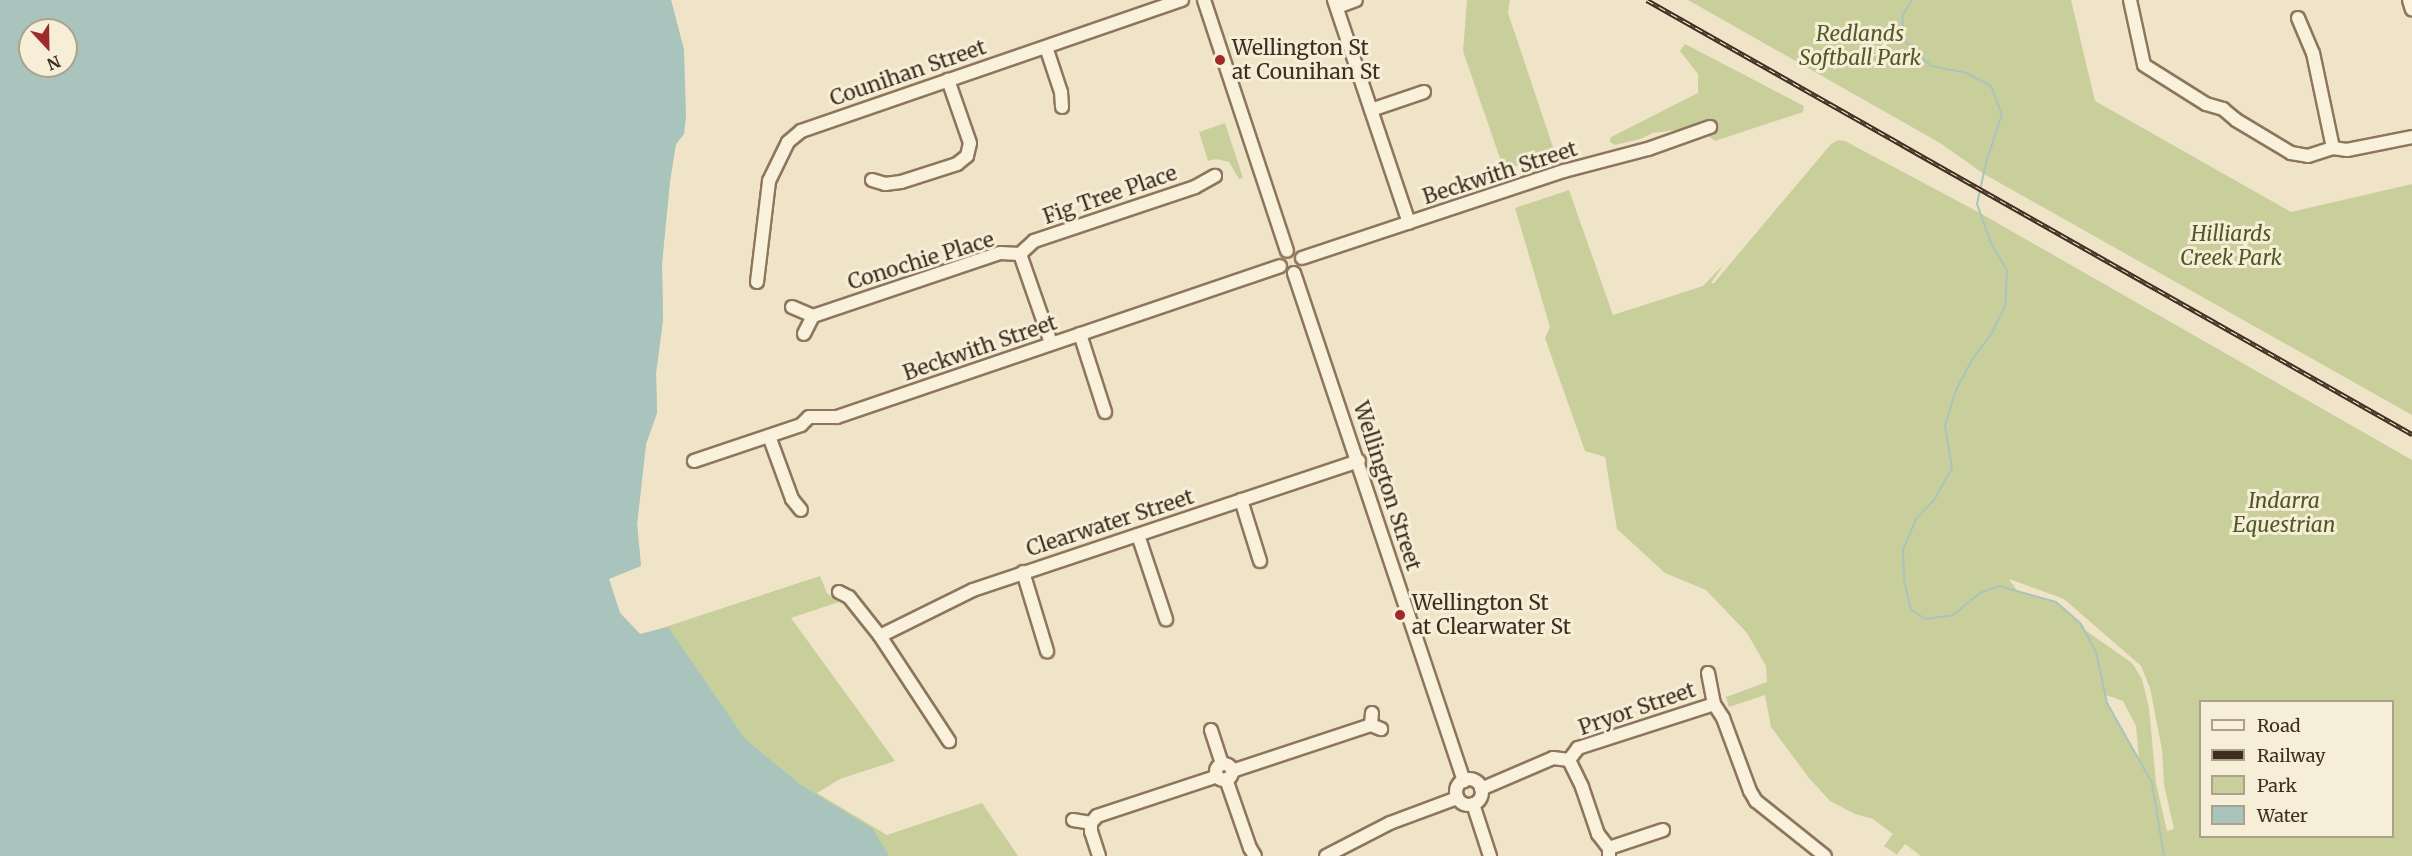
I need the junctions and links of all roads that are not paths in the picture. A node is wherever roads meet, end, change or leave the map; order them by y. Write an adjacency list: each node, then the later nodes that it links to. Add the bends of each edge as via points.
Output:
1 (1182, 0): 9 (street, Counihan Street)
2 (1204, 0): 20 (street)
3 (1356, 0): 6 (street)
4 (2130, 0): 16 (street, via 2144,64 2157,75 2206,104 2223,109 2291,153 2308,156)
5 (2409, 0): 7 (street)
6 (1336, 3): 13 (street)
7 (2412, 10)
8 (2298, 18): 16 (street, via 2313,53)
9 (1046, 47): 10 (street, Counihan Street); 12 (street, via 1062,92)
10 (948, 80): 18 (street, via 970,143 967,156 957,164 901,182 885,184); 25 (street, Counihan Street, via 801,131 788,142 769,181)
11 (1424, 92): 13 (street)
12 (1062, 107)
13 (1371, 110): 19 (street)
14 (1710, 127): 19 (street, Beckwith Street)
15 (2412, 137): 16 (street, via 2347,150)
16 (2333, 148)
17 (1215, 176): 21 (street, Fig Tree Place, via 1195,188 1034,242)
18 (872, 180)
19 (1409, 223): 22 (street, Beckwith Street)
20 (1287, 251): 22 (street, via 1296,251); 23 (street, via 1280,257)
21 (1020, 254): 27 (street, Conochie Place, via 1000,253); 30 (street, Conochie Place)
22 (1302, 258): 24 (street, via 1301,267)
23 (1280, 266): 24 (street, via 1285,272); 29 (street, Beckwith Street)
24 (1294, 273): 34 (street, Wellington Street)
25 (757, 282)
26 (792, 307): 27 (street)
27 (813, 316): 28 (street)
28 (804, 334)
29 (1080, 334): 30 (street, Beckwith Street); 31 (street)
30 (1051, 343): 32 (street, Beckwith Street, via 837,417 809,417 801,425)
31 (1105, 412)
32 (769, 436): 33 (street, Beckwith Street); 36 (street, via 792,499)
33 (694, 460)
34 (1359, 461): 35 (street, Clearwater Street); 51 (street, Wellington Street)
35 (1241, 500): 37 (street, Clearwater Street); 38 (street)
36 (801, 510)
37 (1138, 535): 39 (street, Clearwater Street); 41 (street)
38 (1260, 561)
39 (1023, 572): 42 (street, Clearwater Street, via 973,590); 43 (street)
40 (839, 592): 42 (street, via 849,597)
41 (1166, 618)
42 (880, 636): 48 (street)
43 (1047, 651)
44 (1708, 674): 45 (street, Pryor Street)
45 (1714, 704): 49 (street, Pryor Street, via 1578,748); 63 (street, via 1756,801)
46 (1375, 722): 50 (street)
47 (1211, 730): 50 (street)
48 (949, 741)
49 (1569, 760): 52 (street, Pryor Street, via 1553,758); 58 (street)
50 (1224, 773): 56 (street, via 1097,816); 60 (street)
51 (1464, 781): 52 (street, via 1474,781); 53 (street, via 1456,788)
52 (1481, 789): 54 (street, via 1480,798)
53 (1457, 798): 54 (street, via 1464,804); 61 (street, via 1390,824)
54 (1473, 804): 62 (street)
55 (1073, 820): 56 (street)
56 (1091, 823): 59 (street)
57 (1663, 830): 58 (street)
58 (1609, 852)
59 (1099, 856)
60 (1255, 856)
61 (1326, 856)
62 (1490, 856)
63 (1825, 856)

